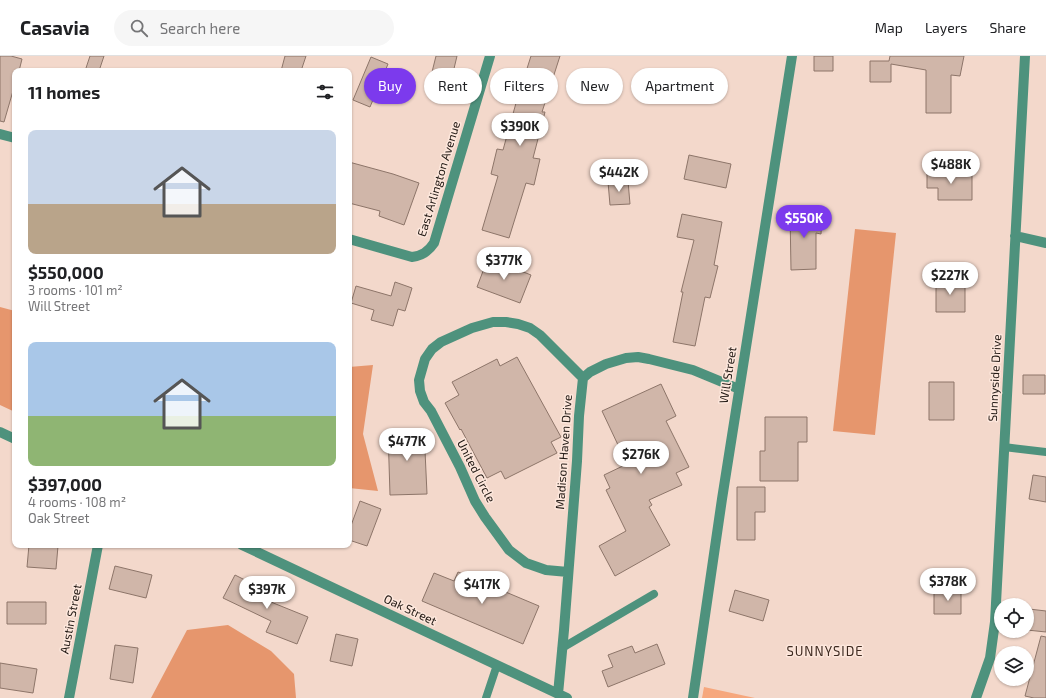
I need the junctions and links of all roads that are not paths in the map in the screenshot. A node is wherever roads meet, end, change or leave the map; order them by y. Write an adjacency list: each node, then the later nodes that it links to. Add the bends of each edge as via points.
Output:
1 (490, 56): 7 (street, East Arlington Avenue, via 434,243 430,249 412,257)
2 (792, 56): 10 (street, Will Street)
3 (1025, 56): 6 (street, Sunnyside Drive)
4 (0, 134): 5 (street)
5 (12, 137)
6 (1016, 236): 8 (street); 13 (street, Sunnyside Drive)
7 (352, 240)
8 (1046, 243)
9 (583, 378): 10 (street, via 606,364 638,357 693,370); 17 (street, Madison Haven Drive); 17 (street, United Circle, via 530,328 506,322 493,322 472,328 441,342 432,349 425,359 419,380 424,402 460,467 475,501 509,550 526,563 539,568)
10 (739, 389): 25 (street, Will Street)
11 (0, 432): 12 (street)
12 (12, 438)
13 (1004, 447): 14 (lane); 26 (street, Sunnyside Drive, via 995,622 990,658)
14 (1046, 452)
15 (97, 548): 22 (street, Austin Street)
16 (248, 548): 20 (street, Oak Street)
17 (568, 572): 19 (street, Madison Haven Drive)
18 (654, 594): 19 (lane)
19 (562, 648): 21 (street, Madison Haven Drive)
20 (497, 665): 21 (street, Oak Street); 23 (lane)
21 (558, 694): 24 (street, Oak Street)
22 (70, 698)
23 (486, 698)
24 (567, 698)
25 (693, 698)
26 (976, 698)

